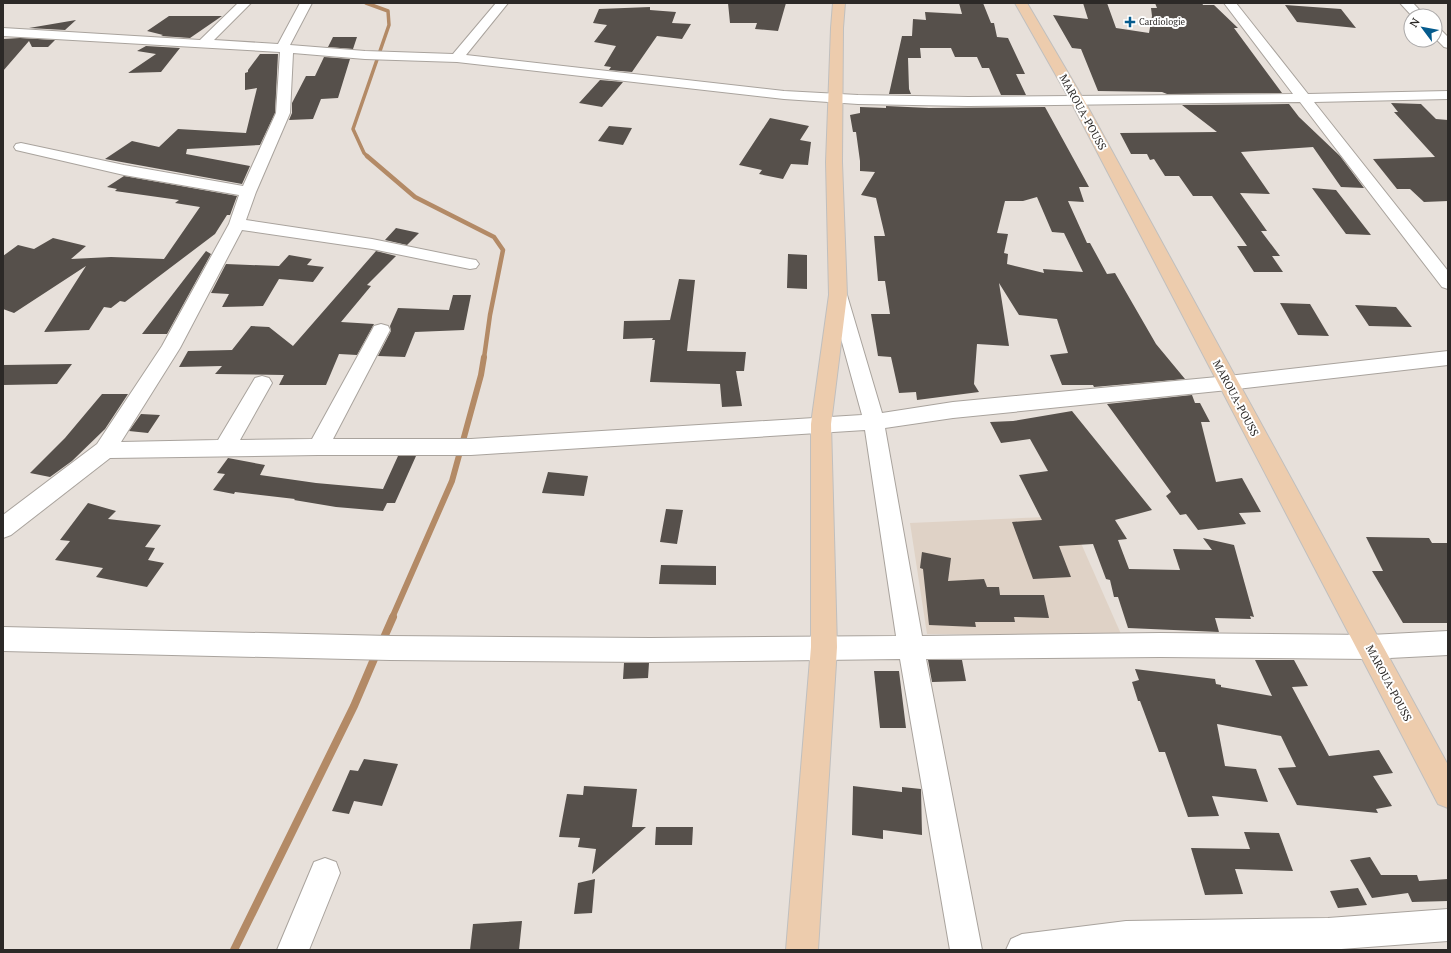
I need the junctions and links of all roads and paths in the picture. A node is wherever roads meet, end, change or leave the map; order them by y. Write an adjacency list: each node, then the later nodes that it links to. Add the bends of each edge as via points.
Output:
1 (245, 3): 8 (street)
2 (306, 3): 9 (street)
3 (502, 3): 10 (street)
4 (839, 3): 13 (main road)
5 (1021, 3): 14 (main road, MAROUA-POUSS)
6 (1230, 3): 12 (street)
7 (3, 32): 8 (street)
8 (204, 43): 9 (street)
9 (284, 48): 10 (street, via 365,55); 16 (street, via 282,113)
10 (457, 58): 13 (street)
11 (1448, 95): 12 (street)
12 (1306, 98): 14 (street); 19 (street)
13 (835, 100): 14 (street); 20 (main road)
14 (1077, 100): 24 (main road, MAROUA-POUSS)
15 (21, 147): 16 (street, via 124,170)
16 (248, 192): 17 (street)
17 (237, 224): 18 (street, via 372,244); 29 (street, via 170,348)
18 (470, 264)
19 (1448, 283)
20 (838, 295): 25 (street); 26 (main road)
21 (381, 330): 27 (street)
22 (1448, 358): 24 (street)
23 (262, 383): 28 (street)
24 (1228, 383): 25 (street, via 952,410); 35 (main road, MAROUA-POUSS)
25 (874, 422): 26 (street); 34 (street)
26 (821, 424): 27 (street, via 470,447); 33 (main road)
27 (318, 447): 28 (street)
28 (224, 449): 29 (street)
29 (105, 450): 30 (street)
30 (3, 528)
31 (3, 639): 33 (street, via 398,648 651,650)
32 (1448, 643): 35 (street)
33 (824, 647): 34 (street); 40 (main road)
34 (911, 647): 35 (street); 41 (street)
35 (1370, 647): 36 (main road, MAROUA-POUSS)
36 (1448, 794)
37 (325, 873): 39 (street)
38 (1448, 926): 42 (street, via 1328,934 1126,937)
39 (293, 950)
40 (802, 950)
41 (966, 950)
42 (1022, 950)

